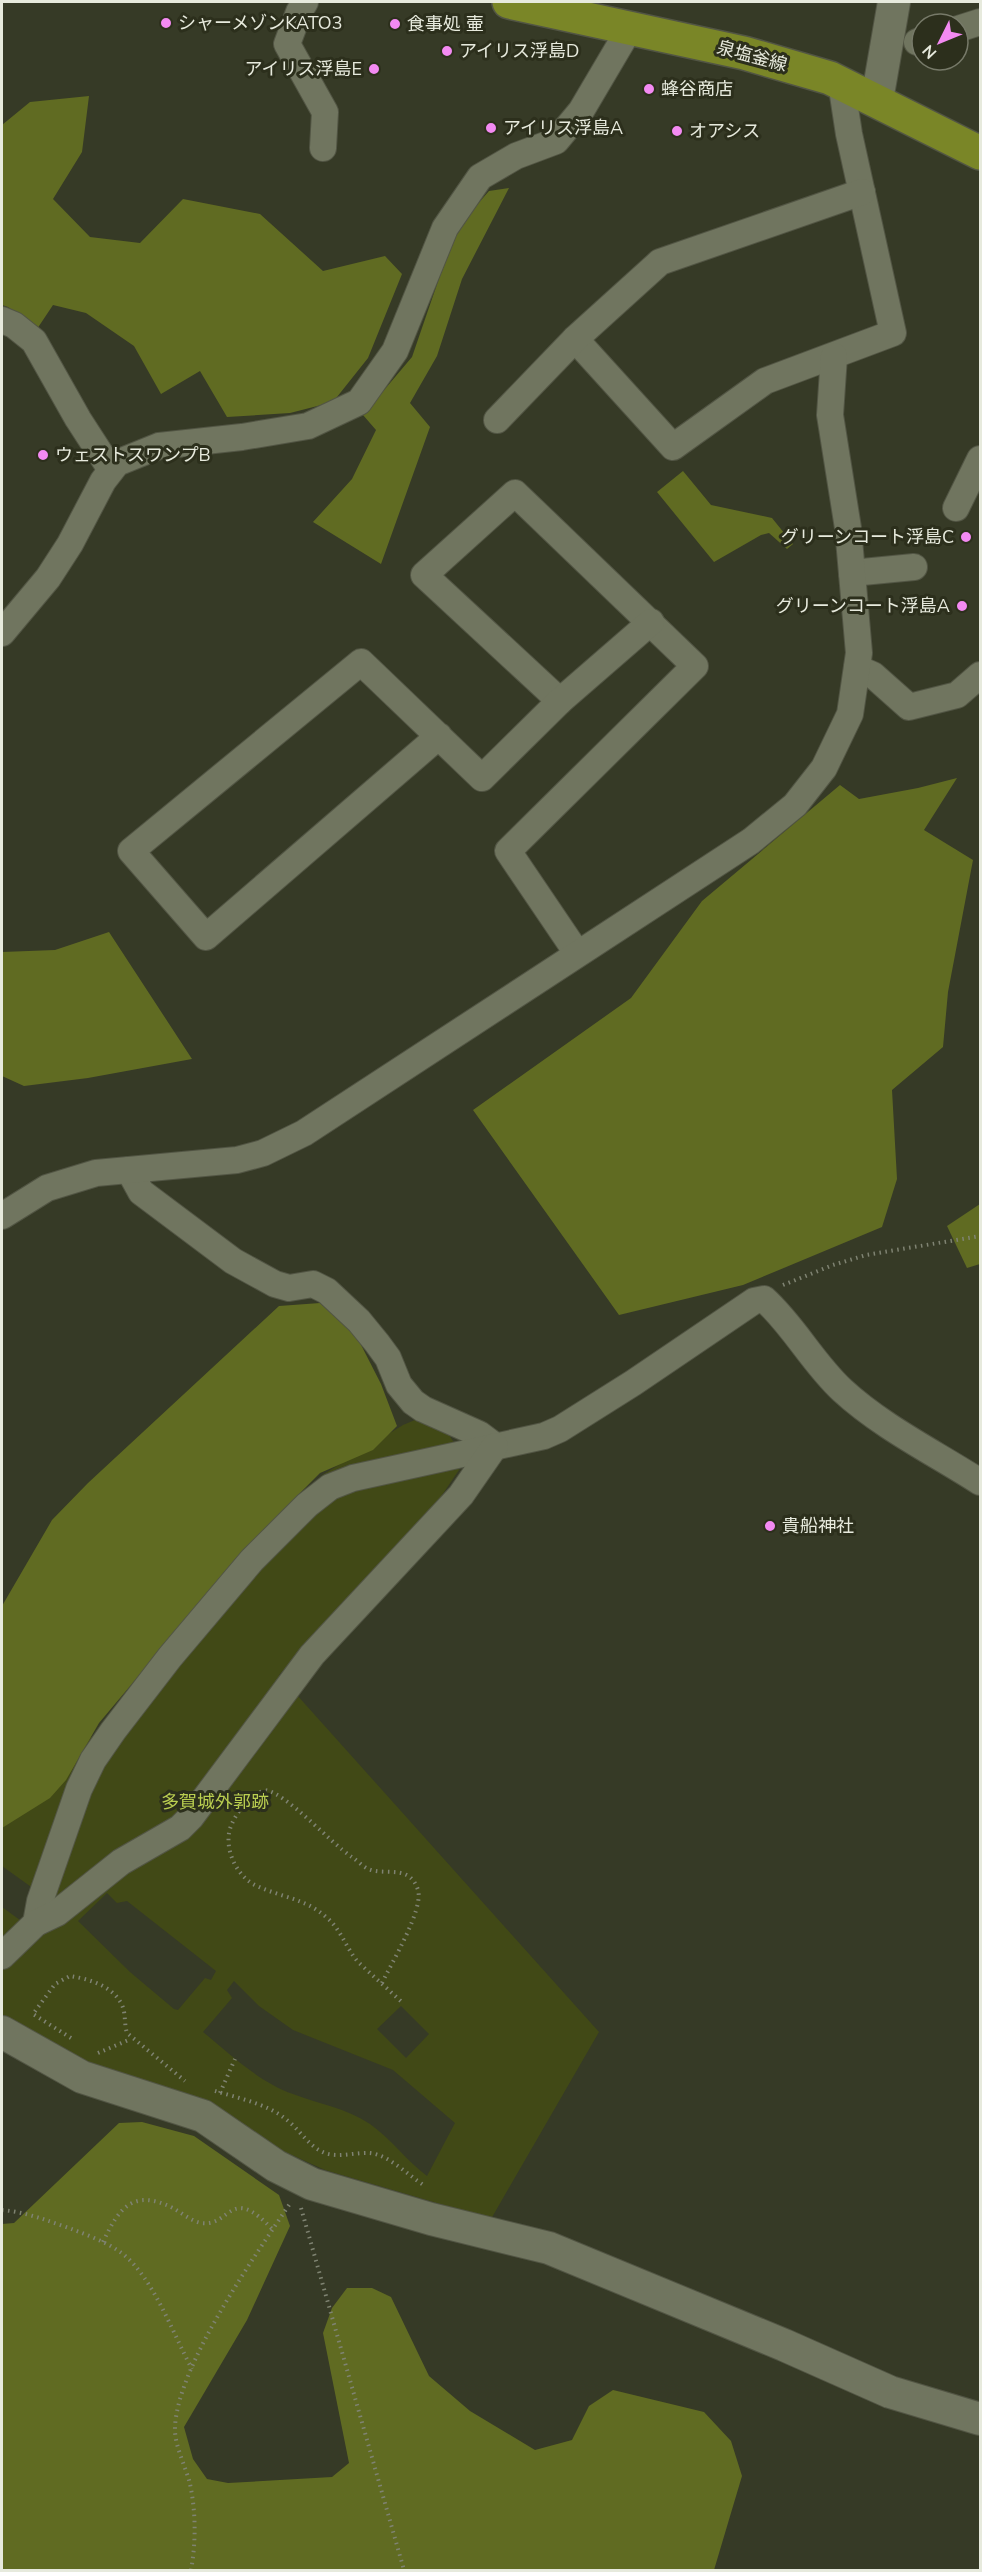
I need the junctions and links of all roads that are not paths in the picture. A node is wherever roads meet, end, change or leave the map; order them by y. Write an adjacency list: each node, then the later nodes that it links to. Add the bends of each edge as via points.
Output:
1 (305, 2): 7 (street, via 287,44 325,112)
2 (509, 2): 4 (main road, 泉塩釜線)
3 (894, 2): 6 (street)
4 (630, 28): 5 (main road, 泉塩釜線, via 744,52); 15 (street, via 581,111 556,141 516,156 480,177 445,228 394,351 359,402 308,426 159,446 117,463)
5 (841, 82): 6 (main road, 泉塩釜線); 9 (street)
6 (877, 100): 8 (main road, 泉塩釜線)
7 (323, 148)
8 (981, 153)
9 (862, 192): 11 (street, via 660,262); 12 (street, via 893,333)
10 (2, 320): 15 (street, via 34,341)
11 (575, 339): 12 (street, via 673,447 765,381); 13 (street)
12 (834, 356): 18 (street, via 830,416)
13 (497, 420)
14 (981, 459): 16 (street)
15 (111, 470): 20 (street, via 48,578)
16 (956, 508)
17 (914, 567): 18 (street)
18 (852, 573): 21 (street)
19 (651, 622): 23 (street); 23 (street, via 515,493 424,575); 25 (street, via 694,666 508,851)
20 (2, 633)
21 (857, 668): 22 (street, via 873,675 909,707 957,695); 25 (street, via 849,714 824,768 795,805 751,841)
22 (981, 675)
23 (560, 701): 24 (street, via 482,778)
24 (439, 736): 24 (street, via 361,662 131,851 206,937)
25 (577, 953): 26 (street, via 304,1133 263,1153 237,1160)
26 (129, 1170): 27 (street, via 96,1173 47,1188); 28 (street, via 141,1192 233,1261 275,1284 289,1288 313,1284 327,1291 383,1350 399,1385 413,1402 479,1434)
27 (2, 1216)
28 (495, 1446): 29 (street, via 560,1429 764,1299 843,1391 898,1431); 30 (street, via 461,1495 312,1655 191,1817 180,1828 121,1862 57,1913); 30 (street, via 352,1478 330,1487 252,1560 170,1657 93,1760 79,1789)
29 (981, 1482)
30 (36, 1923): 31 (street)
31 (2, 1956)
32 (2, 2032): 33 (street, via 82,2077 203,2116 276,2166 312,2184 430,2219 549,2248 890,2392)
33 (981, 2419)

